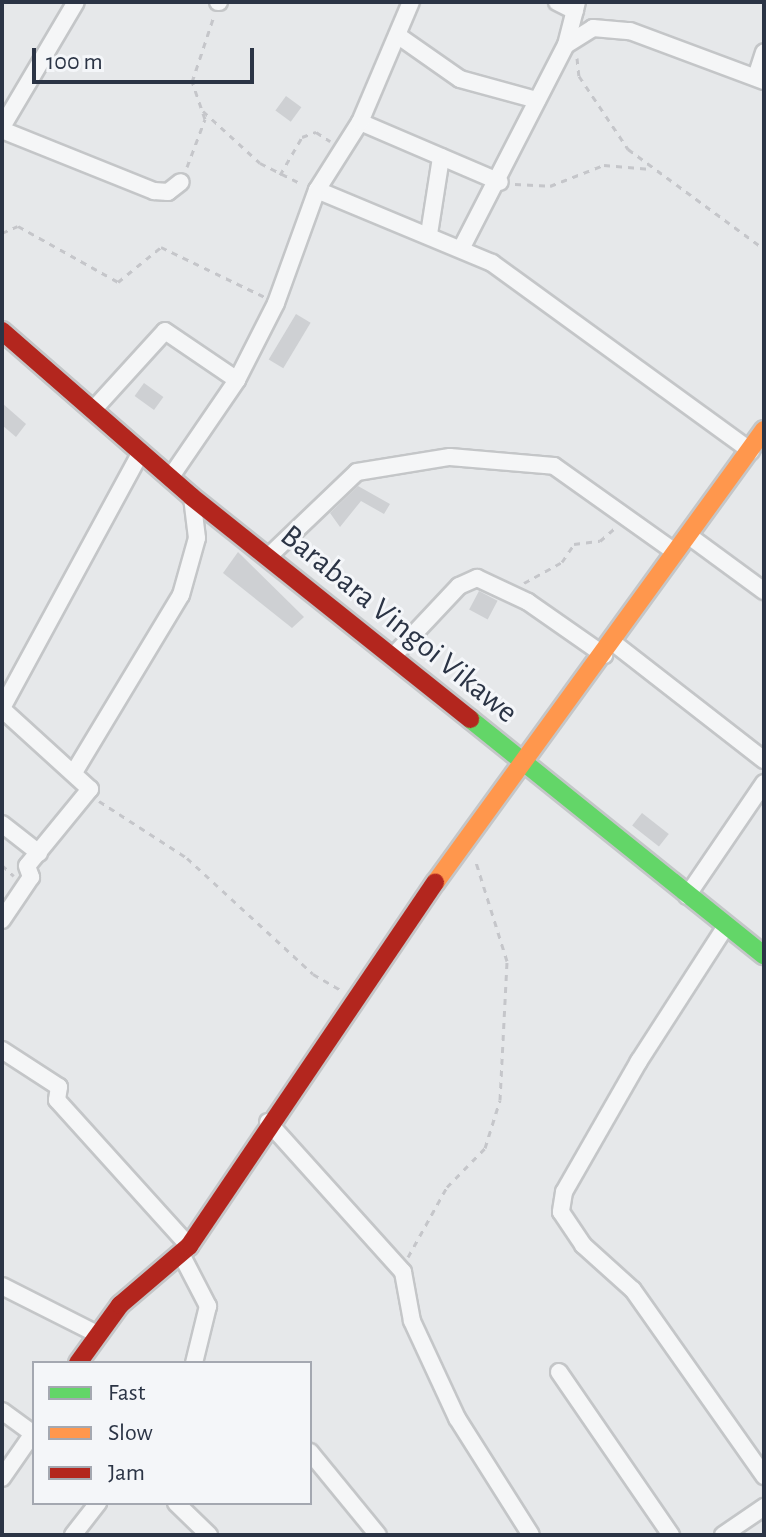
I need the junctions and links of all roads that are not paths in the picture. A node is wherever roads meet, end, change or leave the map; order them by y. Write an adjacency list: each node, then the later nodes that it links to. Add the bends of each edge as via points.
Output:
1 (76, 2): 11 (street)
2 (411, 2): 5 (street)
3 (557, 2): 4 (street)
4 (576, 7): 6 (street)
5 (400, 37): 9 (street, via 460,79); 10 (street)
6 (572, 40): 8 (street, via 630,31); 9 (street)
7 (764, 52): 8 (street)
8 (760, 79)
9 (537, 100): 14 (street)
10 (360, 122): 12 (street); 15 (street)
11 (2, 128): 13 (street, via 154,191 168,192)
12 (441, 157): 14 (street); 16 (street)
13 (181, 182)
14 (500, 182): 17 (street)
15 (317, 190): 16 (street); 19 (street, via 276,303)
16 (429, 234): 17 (street)
17 (462, 247): 22 (street)
18 (2, 331): 20 (street, Barabara Vingoi Vikawe)
19 (237, 380): 20 (street, via 165,331); 24 (street)
20 (94, 409): 23 (street, Barabara Vingoi Vikawe)
21 (764, 430): 22 (street)
22 (751, 451): 26 (street)
23 (141, 452): 24 (street, Barabara Vingoi Vikawe); 32 (street)
24 (170, 478): 25 (street, Barabara Vingoi Vikawe)
25 (192, 497): 28 (street, Barabara Vingoi Vikawe); 35 (street, via 197,538 181,595)
26 (689, 536): 27 (street); 29 (street)
27 (675, 552): 28 (street, via 546,464 410,461 357,472); 30 (street)
28 (268, 557): 31 (street, Barabara Vingoi Vikawe)
29 (764, 591)
30 (609, 650): 31 (street, via 477,578 466,582); 33 (street); 34 (street)
31 (396, 653): 34 (street, Barabara Vingoi Vikawe)
32 (2, 708): 35 (street)
33 (764, 760)
34 (520, 762): 39 (street, Barabara Vingoi Vikawe); 44 (street)
35 (76, 769): 38 (street, via 89,795)
36 (764, 783): 39 (street)
37 (2, 824): 38 (street)
38 (39, 853): 40 (street)
39 (687, 896): 41 (street, Barabara Vingoi Vikawe)
40 (2, 920)
41 (726, 926): 42 (street, Barabara Vingoi Vikawe); 55 (street, via 639,1061 564,1192 561,1212 583,1245 633,1290)
42 (764, 955)
43 (2, 1050): 45 (street, via 59,1087 57,1100)
44 (268, 1122): 45 (street); 63 (street, via 403,1272 412,1321 457,1418)
45 (185, 1250): 47 (street); 48 (street, via 208,1306)
46 (2, 1286): 47 (street)
47 (95, 1333): 49 (street)
48 (197, 1358)
49 (79, 1361)
50 (559, 1372): 64 (street)
51 (2, 1411): 52 (street)
52 (32, 1432)
53 (32, 1436): 56 (street)
54 (312, 1454): 62 (street)
55 (764, 1476)
56 (2, 1478)
57 (96, 1505): 60 (street)
58 (178, 1505): 61 (street)
59 (764, 1507): 65 (street)
60 (73, 1535)
61 (209, 1535)
62 (378, 1535)
63 (531, 1535)
64 (671, 1535)
65 (723, 1535)

